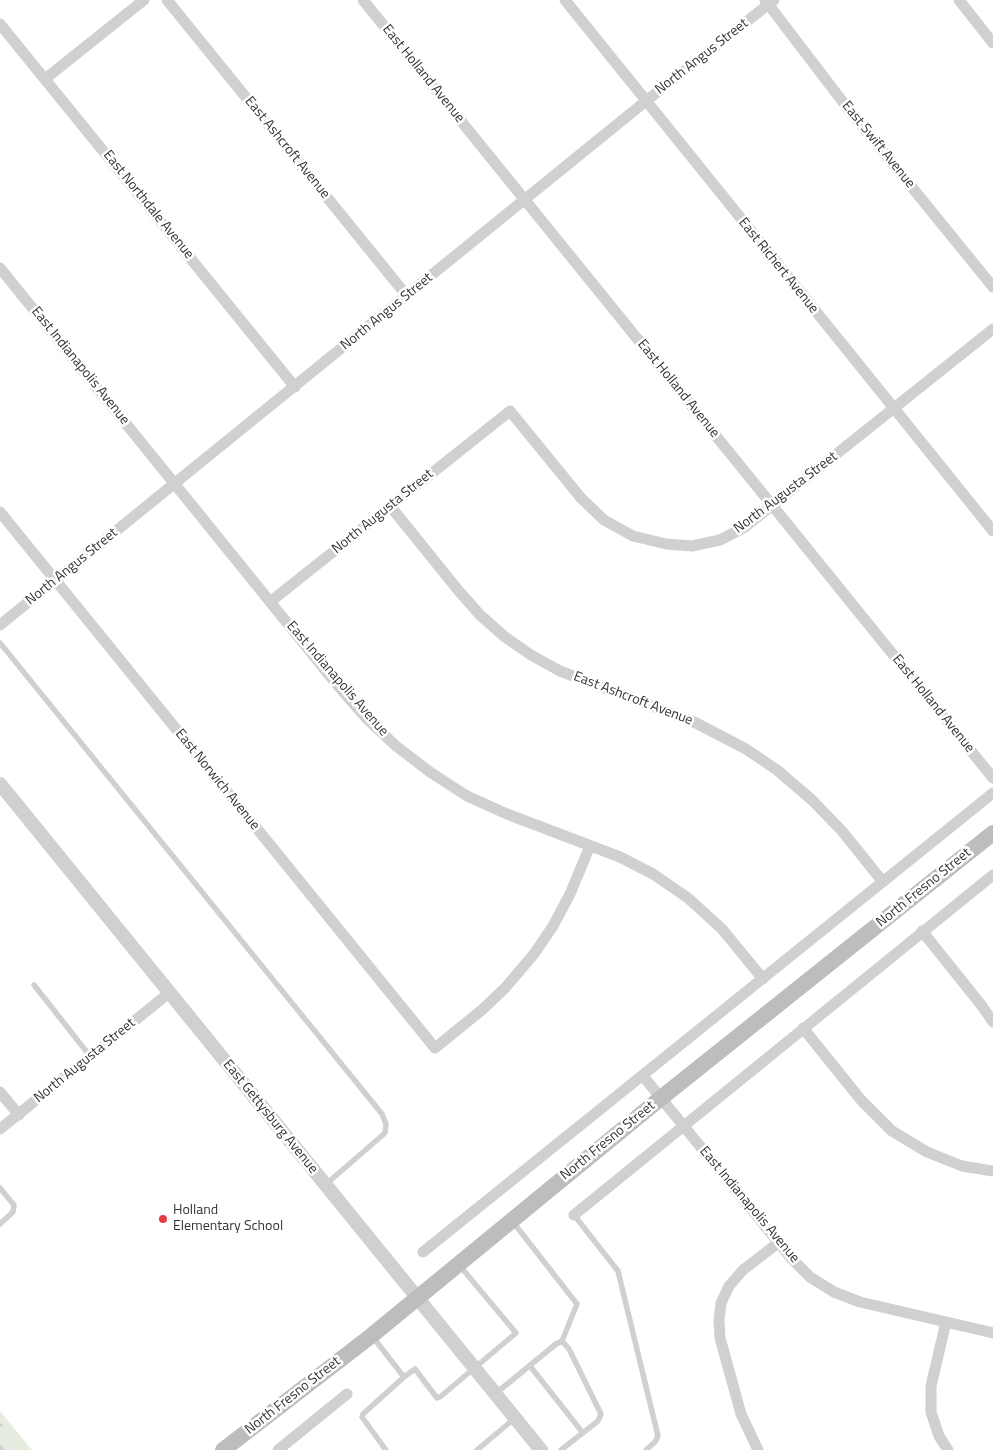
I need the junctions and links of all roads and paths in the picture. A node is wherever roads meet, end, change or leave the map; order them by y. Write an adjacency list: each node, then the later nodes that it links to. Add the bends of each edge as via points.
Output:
1 (144, 0): 9 (street)
2 (166, 0): 14 (street, East Ashcroft Avenue)
3 (363, 0): 11 (street, East Holland Avenue)
4 (565, 0): 10 (street, East Richert Avenue)
5 (959, 0): 8 (street)
6 (769, 2): 10 (street, North Angus Street); 13 (street, East Swift Avenue, via 849,110)
7 (0, 24): 9 (street, East Northdale Avenue)
8 (993, 43)
9 (45, 79): 16 (street, East Northdale Avenue)
10 (646, 101): 11 (street, North Angus Street); 17 (street, East Richert Avenue)
11 (525, 200): 14 (street, North Angus Street); 19 (street, East Holland Avenue)
12 (0, 268): 18 (street, East Indianapolis Avenue)
13 (993, 287)
14 (407, 296): 16 (street, North Angus Street)
15 (993, 329): 17 (street, North Augusta Street)
16 (295, 387): 18 (street, North Angus Street)
17 (893, 408): 19 (street, North Augusta Street); 22 (street, East Richert Avenue)
18 (175, 484): 23 (street, North Angus Street); 24 (street, East Indianapolis Avenue)
19 (772, 506): 20 (street, North Augusta Street, via 745,527 720,540 692,546 633,536 604,520 581,498 510,411); 27 (street, East Holland Avenue)
20 (391, 507): 24 (street, North Augusta Street); 33 (street, East Ashcroft Avenue, via 458,590 505,637 560,671 696,723 746,749 812,800)
21 (0, 512): 23 (street, East Norwich Avenue)
22 (993, 531)
23 (55, 580): 25 (street, North Angus Street); 31 (street, East Norwich Avenue, via 435,1048 505,988 534,954 570,894)
24 (270, 602): 31 (street, East Indianapolis Avenue, via 366,718 430,772 467,796)
25 (0, 625)
26 (0, 642): 48 (lane, via 382,1114 385,1133)
27 (993, 778)
28 (0, 784): 37 (street, East Gettysburg Avenue)
29 (993, 793): 33 (street, North Fresno Street)
30 (993, 833): 43 (main road, North Fresno Street)
31 (590, 846): 35 (street, East Indianapolis Avenue, via 653,874 688,898 722,929)
32 (993, 875): 34 (street)
33 (883, 882): 35 (street, North Fresno Street)
34 (922, 931): 38 (street); 39 (street)
35 (763, 979): 41 (street, North Fresno Street)
36 (34, 985): 40 (lane)
37 (169, 993): 40 (street, North Augusta Street); 48 (street, East Gettysburg Avenue)
38 (993, 1022)
39 (803, 1028): 45 (street); 47 (street, via 861,1100 892,1131 927,1152 962,1166)
40 (90, 1056): 44 (street, North Augusta Street)
41 (643, 1076): 43 (street, East Indianapolis Avenue); 54 (street, North Fresno Street)
42 (0, 1092): 44 (street)
43 (661, 1098): 45 (street, East Indianapolis Avenue); 51 (main road, North Fresno Street)
44 (19, 1114): 46 (street, North Augusta Street)
45 (683, 1125): 50 (street); 53 (street, East Indianapolis Avenue)
46 (0, 1129)
47 (993, 1171)
48 (325, 1185): 56 (street, East Gettysburg Avenue)
49 (0, 1188): 52 (lane, via 14,1205 13,1212)
50 (574, 1214): 74 (lane, via 618,1271 658,1436)
51 (512, 1220): 55 (main road, North Fresno Street); 60 (lane, via 577,1304)
52 (0, 1224)
53 (778, 1243): 57 (street, East Indianapolis Avenue, via 810,1277 834,1292 860,1302); 75 (street, via 743,1270 730,1286 721,1303 719,1320 720,1338 741,1414)
54 (424, 1252)
55 (458, 1264): 56 (main road, North Fresno Street); 62 (lane, via 516,1333)
56 (417, 1298): 59 (main road, North Fresno Street); 62 (street, East Gettysburg Avenue)
57 (946, 1322): 58 (street, East Indianapolis Avenue); 76 (street, via 931,1386 931,1412)
58 (993, 1333)
59 (371, 1336): 63 (lane); 68 (main road, North Fresno Street)
60 (562, 1341): 61 (lane); 67 (lane, via 601,1414 598,1421)
61 (530, 1366): 65 (lane); 67 (lane)
62 (475, 1368): 63 (lane, via 437,1398 415,1369); 65 (street, East Gettysburg Avenue)
63 (404, 1377): 70 (lane, via 362,1417)
64 (347, 1394): 69 (street)
65 (495, 1394): 66 (street, East Gettysburg Avenue)
66 (515, 1418): 71 (lane); 72 (street, East Gettysburg Avenue)
67 (583, 1433): 73 (lane)
68 (223, 1450)
69 (278, 1450)
70 (386, 1450)
71 (477, 1450)
72 (541, 1450)
73 (562, 1450)
74 (646, 1450)
75 (758, 1450)
76 (948, 1450)

